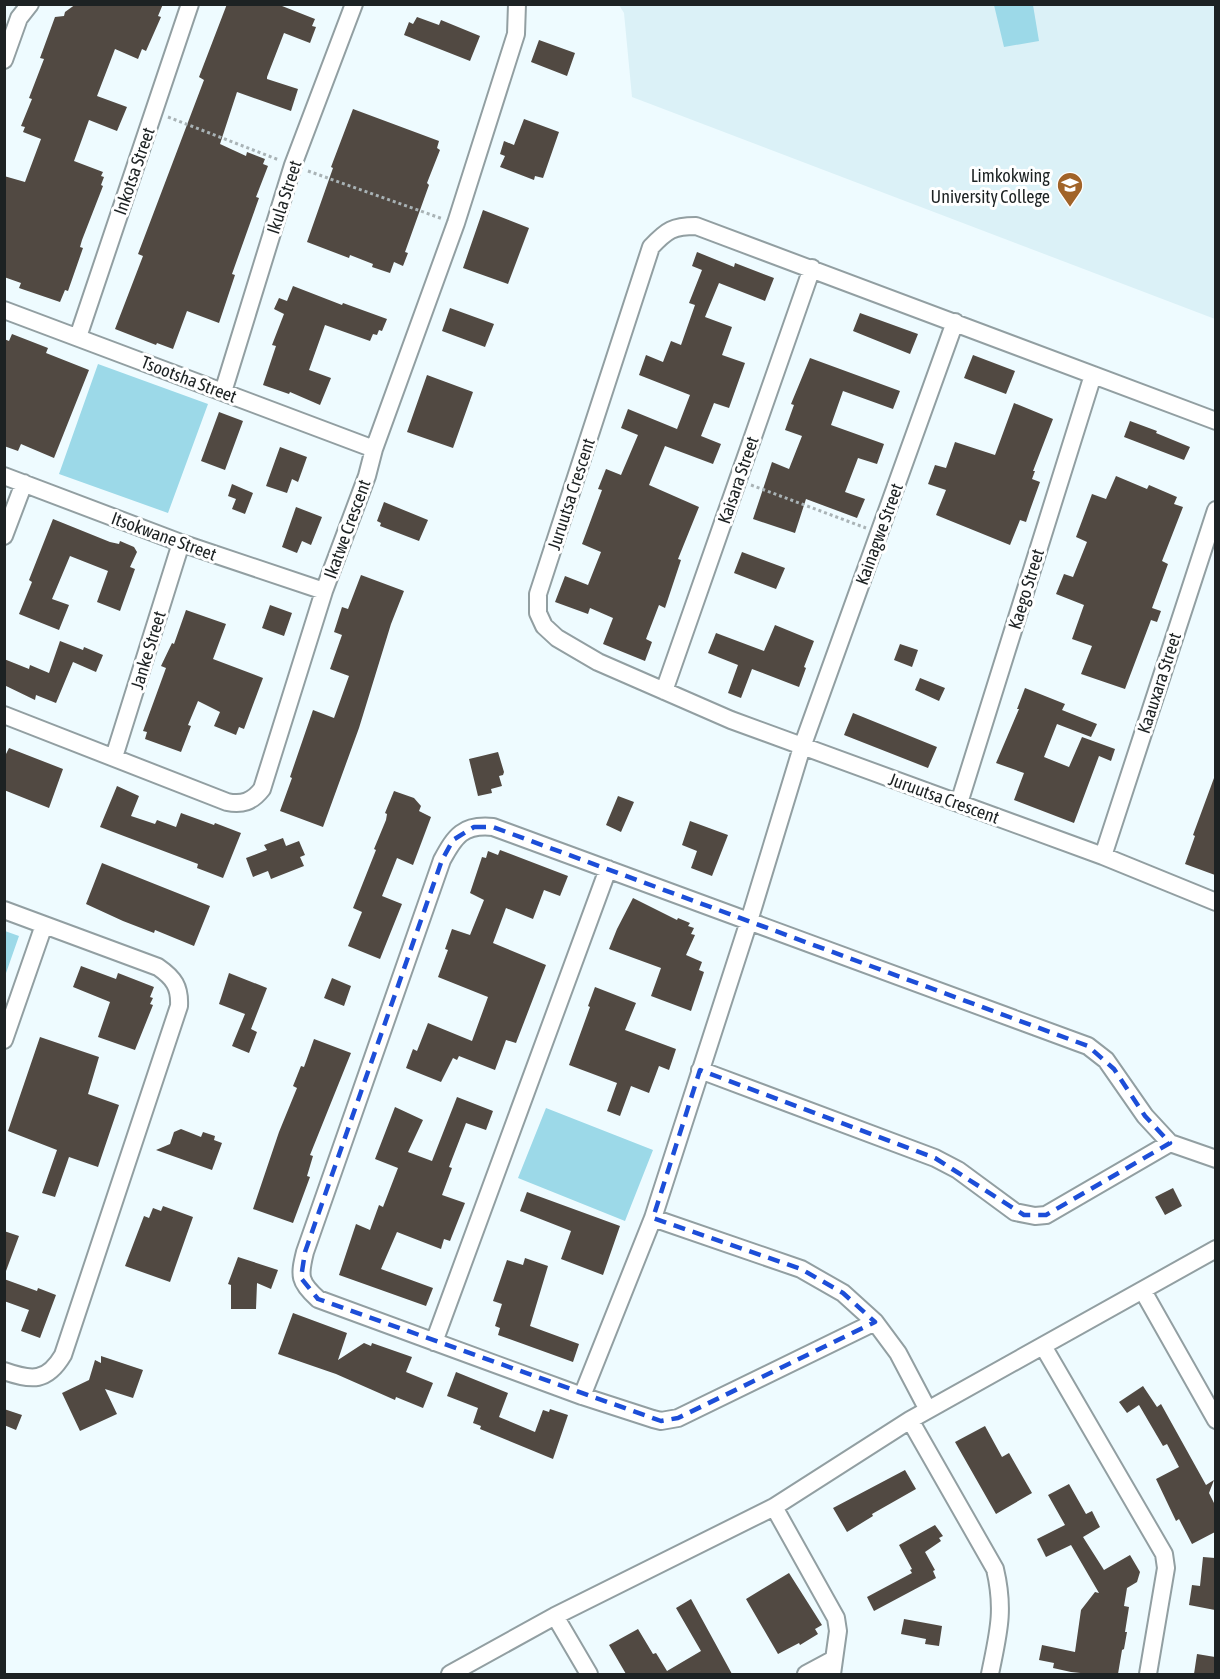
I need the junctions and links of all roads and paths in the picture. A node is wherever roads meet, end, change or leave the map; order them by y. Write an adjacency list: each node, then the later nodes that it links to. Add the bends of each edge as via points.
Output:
1 (30, 4): 5 (street, via 20,18)
2 (190, 4): 9 (street, Inkotsa Street)
3 (354, 4): 11 (street, Ikula Street, via 293,165)
4 (517, 4): 13 (street, Ikatwe Crescent, via 516,34 456,223)
5 (4, 60)
6 (812, 268): 8 (street, Juruutsa Crescent); 15 (street, Kaisara Street); 22 (street, Juruutsa Crescent, via 696,226 673,227 651,247 538,594 538,613 544,626 557,638 598,662)
7 (4, 310): 9 (street, Tsootsha Street)
8 (955, 322): 10 (street, Juruutsa Crescent); 18 (street, Kainagwe Street)
9 (78, 338): 11 (street, Tsootsha Street)
10 (1093, 375): 12 (street, Juruutsa Crescent); 26 (street, Kaego Street)
11 (223, 392): 13 (street, Tsootsha Street)
12 (1215, 421)
13 (374, 449): 21 (street, Ikatwe Crescent)
14 (4, 476): 16 (street, Itsokwane Street)
15 (738, 480): 18 (path); 22 (street, Kaisara Street)
16 (24, 483): 19 (street); 20 (street, Itsokwane Street)
17 (1215, 510): 27 (street, Kaauxara Street)
18 (879, 533): 24 (street, Kainagwe Street)
19 (4, 536)
20 (181, 543): 21 (street, Itsokwane Street); 25 (street, Janke Street)
21 (324, 591): 25 (street, Ikatwe Crescent, via 262,789 256,797 237,804 227,802)
22 (664, 691): 24 (street, Juruutsa Crescent)
23 (4, 715): 25 (street, Ikatwe Crescent)
24 (802, 747): 26 (street, Juruutsa Crescent); 31 (street, Kainagwe Street)
25 (114, 757)
26 (959, 803): 27 (street, Juruutsa Crescent)
27 (1103, 856): 29 (street, Juruutsa Crescent)
28 (608, 869): 31 (street); 41 (street); 41 (street, via 483,826 461,833 442,861 305,1252 301,1278 318,1299)
29 (1215, 902)
30 (4, 910): 32 (street)
31 (749, 921): 34 (street, Kainagwe Street); 35 (street, via 1088,1046 1114,1069 1145,1116)
32 (44, 925): 33 (street); 43 (street, via 158,967 177,983 179,1006 63,1355 55,1368 41,1376 27,1378)
33 (4, 1040)
34 (700, 1070): 35 (street, via 935,1158 1024,1215 1046,1215); 37 (street, Kainagwe Street)
35 (1170, 1143): 36 (street)
36 (1215, 1158)
37 (652, 1218): 40 (street, via 801,1269 843,1293); 44 (street, Kainagwe Street)
38 (1215, 1249): 39 (street)
39 (1143, 1291): 42 (street); 47 (street)
40 (875, 1322): 44 (street, via 671,1420 653,1419); 45 (street, via 898,1353)
41 (434, 1342): 44 (street)
42 (1043, 1346): 45 (street); 55 (street, via 1164,1554 1166,1568)
43 (4, 1371)
44 (582, 1396)
45 (928, 1410): 46 (street)
46 (910, 1420): 48 (street); 54 (street, via 995,1569 1001,1613)
47 (1215, 1420)
48 (774, 1507): 49 (street); 50 (street, via 836,1618)
49 (555, 1616): 51 (street); 52 (street)
50 (833, 1667): 53 (street)
51 (450, 1674)
52 (590, 1674)
53 (806, 1674)
54 (990, 1674)
55 (1148, 1674)

